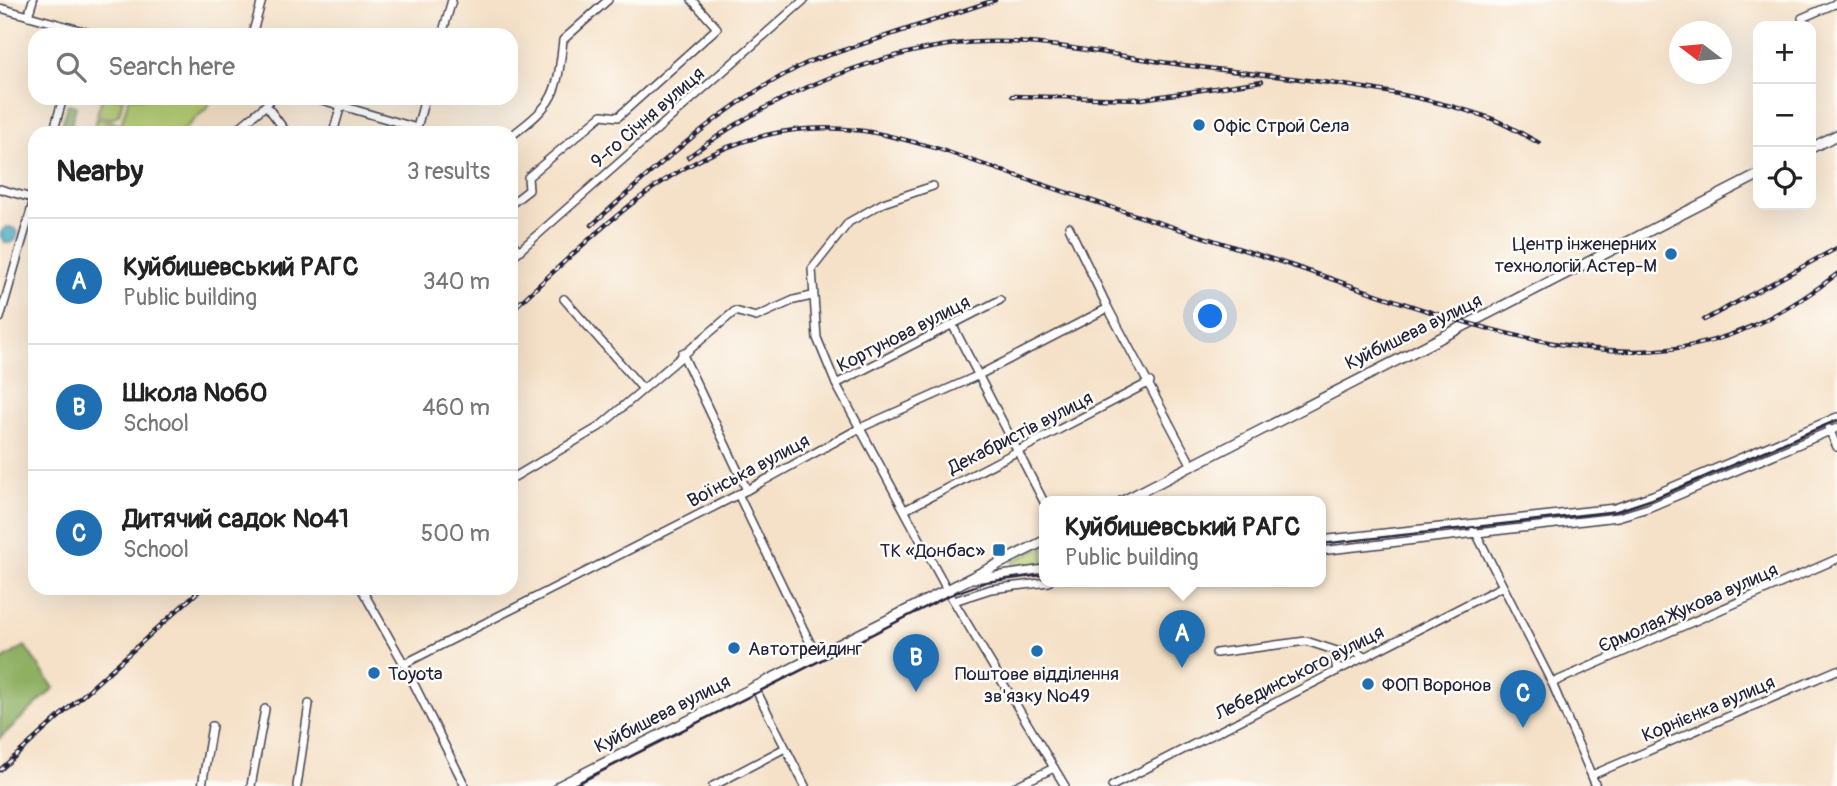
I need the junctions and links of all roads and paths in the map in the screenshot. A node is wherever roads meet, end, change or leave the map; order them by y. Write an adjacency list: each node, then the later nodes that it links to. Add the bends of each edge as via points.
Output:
1 (33, 0): 9 (street)
2 (262, 0): 12 (street)
3 (452, 0): 13 (street)
4 (608, 0): 24 (street, via 563,40 555,89 543,112)
5 (692, 0): 31 (street, via 717,28 618,117 602,116 528,177 528,190)
6 (804, 0): 34 (street, 9-го Січня вулиця)
7 (1837, 3): 10 (street)
8 (0, 8): 9 (street)
9 (28, 16): 11 (street)
10 (1802, 18)
11 (66, 28)
12 (254, 28)
13 (444, 28)
14 (61, 105): 18 (street)
15 (266, 105): 19 (street); 20 (street)
16 (341, 105): 21 (street); 22 (street)
17 (423, 105): 23 (street)
18 (55, 126)
19 (241, 126)
20 (282, 126)
21 (335, 126)
22 (406, 126)
23 (419, 126)
24 (518, 131)
25 (1837, 135): 26 (main road)
26 (1813, 147)
27 (1753, 178): 52 (main road, Куйбишева вулиця)
28 (933, 186): 35 (street, Кортунова вулиця, via 883,203 849,222 812,269)
29 (0, 189): 30 (street)
30 (28, 196)
31 (518, 198)
32 (28, 222): 39 (street)
33 (1069, 227): 38 (street)
34 (519, 251)
35 (812, 296): 41 (street, via 756,317 736,311); 44 (street, Кортунова вулиця, via 817,338)
36 (564, 299): 45 (street)
37 (1000, 300): 40 (street, Кортунова вулиця)
38 (1108, 308): 42 (street, Воїнська вулиця); 43 (street)
39 (0, 318)
40 (953, 326): 42 (street); 44 (street, Кортунова вулиця)
41 (682, 353): 45 (street); 54 (street)
42 (977, 376): 48 (street, Воїнська вулиця); 51 (street)
43 (1150, 382): 51 (street, Декабристів вулиця); 52 (street)
44 (836, 384): 48 (street)
45 (642, 388): 53 (street, via 599,427)
46 (1837, 417): 47 (street)
47 (1825, 422): 49 (street); 59 (street, via 1615,508)
48 (860, 428): 54 (street, Воїнська вулиця); 58 (street)
49 (1833, 430): 50 (street); 59 (street, via 1618,517)
50 (1837, 447)
51 (1017, 451): 56 (street); 58 (street, Декабристів вулиця)
52 (1191, 464): 57 (main road, Куйбишева вулиця)
53 (518, 475)
54 (747, 490): 55 (street, Воїнська вулиця)
55 (738, 494): 73 (street); 75 (street, Воїнська вулиця)
56 (1041, 496)
57 (1132, 496)
58 (905, 510): 68 (street)
59 (1474, 529): 60 (street); 62 (street); 67 (street)
60 (1326, 540)
61 (1039, 543): 65 (main road, Куйбишева вулиця)
62 (1326, 550)
63 (1837, 559): 78 (street, Єрмолая Жукова вулиця)
64 (1039, 570): 65 (street)
65 (962, 580): 68 (main road, Куйбишева вулиця)
66 (1039, 583): 70 (street, via 991,589)
67 (1502, 587): 74 (street, Лебединського вулиця); 78 (street)
68 (947, 588): 70 (street); 73 (main road, Куйбишева вулиця)
69 (365, 595): 75 (street)
70 (954, 601): 84 (street)
71 (1340, 652): 72 (street, via 1307,641); 74 (street, via 1350,646); 77 (street, via 1335,659)
72 (1216, 653)
73 (816, 655): 79 (main road, Куйбишева вулиця)
74 (1364, 657): 77 (street, Лебединського вулиця)
75 (404, 664): 89 (street)
76 (1837, 670): 85 (street, Корнієнка вулиця)
77 (1337, 671): 95 (street, Лебединського вулиця)
78 (1552, 683): 85 (street)
79 (754, 686): 83 (street); 90 (main road, Куйбишева вулиця)
80 (309, 704): 88 (street)
81 (265, 709): 87 (street)
82 (212, 726): 86 (street)
83 (785, 748): 91 (street); 92 (street)
84 (1054, 768): 93 (street); 94 (street)
85 (1592, 775): 96 (street)
86 (202, 786)
87 (251, 786)
88 (297, 786)
89 (464, 786)
90 (559, 786)
91 (713, 786)
92 (805, 786)
93 (1016, 786)
94 (1065, 786)
95 (1112, 786)
96 (1596, 786)

